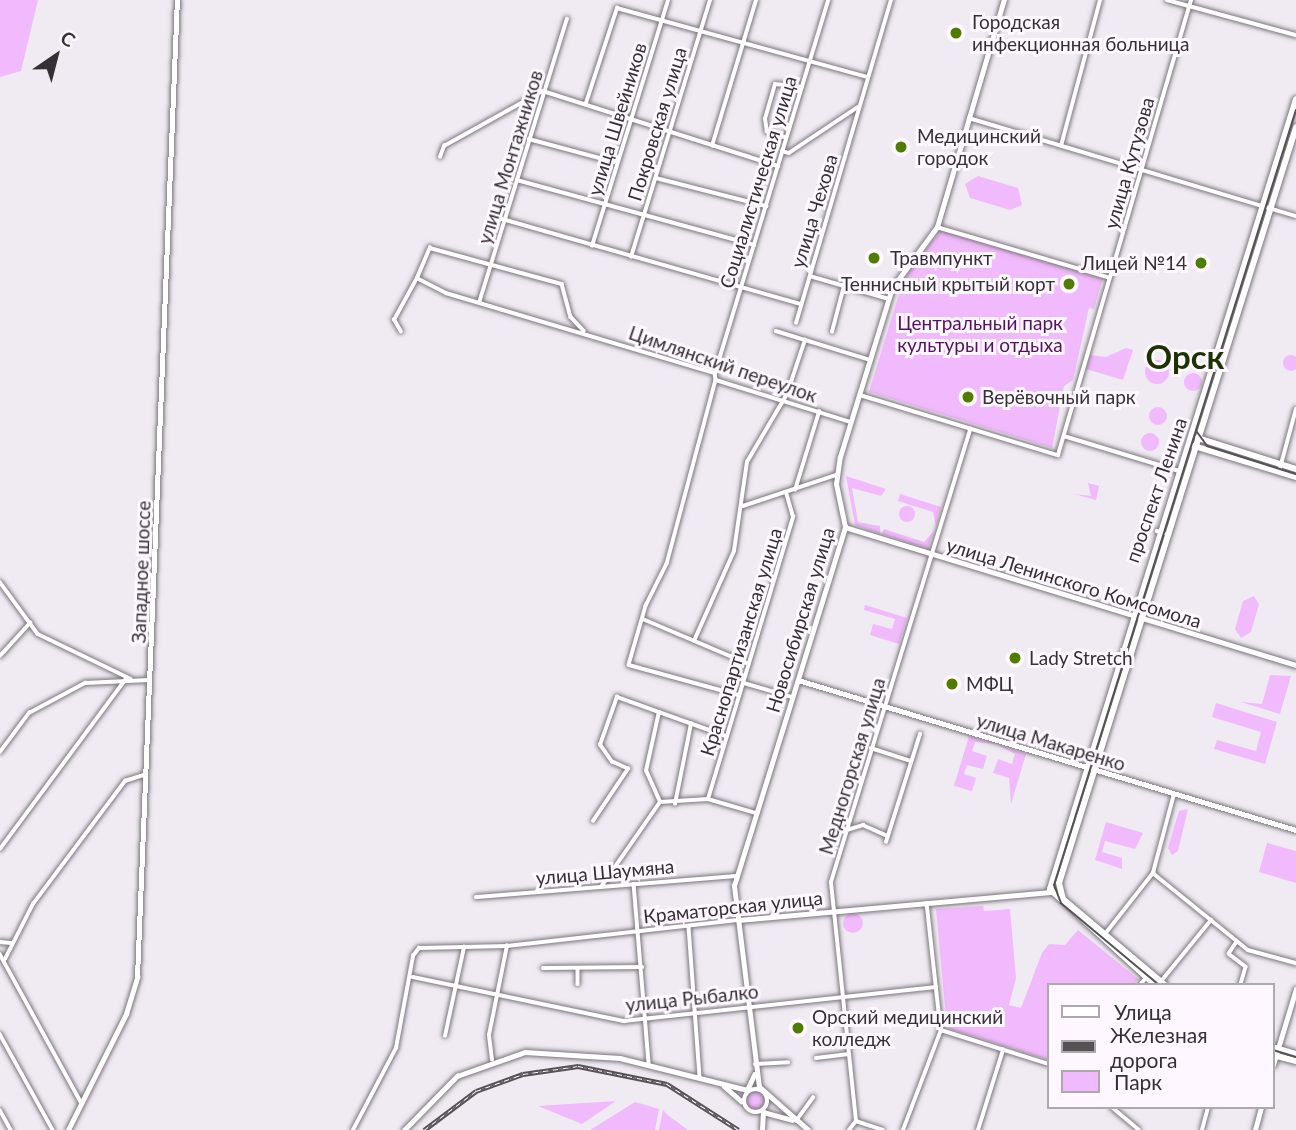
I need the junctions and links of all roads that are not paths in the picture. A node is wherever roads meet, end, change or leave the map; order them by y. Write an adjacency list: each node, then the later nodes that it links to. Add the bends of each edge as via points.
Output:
1 (177, 0): 112 (main road, Западное шоссе)
2 (668, 0): 13 (street, улица Швейников)
3 (710, 0): 14 (street, Покровская улица)
4 (756, 0): 16 (street)
5 (828, 0): 17 (street, Социалистическая улица)
6 (891, 0): 18 (street, улица Чехова)
7 (1004, 0): 25 (main road, Новосибирская улица)
8 (1100, 0): 33 (street)
9 (1167, 0): 11 (street)
10 (1191, 0): 11 (street, улица Кутузова)
11 (1190, 6): 15 (street); 39 (street, улица Кутузова)
12 (567, 19): 20 (street, улица Монтажников)
13 (662, 20): 14 (street); 22 (street, via 617,8); 26 (street, улица Швейников)
14 (700, 31): 16 (street); 28 (street, Покровская улица)
15 (1296, 34)
16 (744, 43): 17 (street); 32 (street)
17 (809, 61): 18 (street); 19 (street, Социалистическая улица)
18 (868, 77): 23 (street, улица Чехова)
19 (802, 87): 31 (street, Социалистическая улица); 31 (street, via 775,84 765,119 767,132)
20 (543, 92): 22 (street); 30 (street, улица Монтажников); 36 (street, via 444,146)
21 (1296, 99): 24 (main road, проспект Ленина)
22 (586, 103): 26 (street)
23 (860, 106): 35 (street, улица Чехова, via 789,153); 55 (street, улица Чехова)
24 (1294, 111): 29 (main road, проспект Ленина)
25 (969, 118): 33 (street); 50 (main road, Новосибирская улица)
26 (629, 120): 28 (street); 37 (street, улица Швейников)
27 (1296, 127): 29 (main road, проспект Ленина)
28 (668, 134): 32 (street); 40 (street, Покровская улица)
29 (1289, 136): 34 (main road, проспект Ленина)
30 (529, 138): 37 (street); 41 (street, улица Монтажников)
31 (786, 138): 35 (street, Социалистическая улица)
32 (712, 146): 38 (street)
33 (1061, 146): 39 (street)
34 (1285, 149): 44 (main road, проспект Ленина); 45 (main road, проспект Ленина)
35 (782, 151): 38 (street, Социалистическая улица)
36 (440, 157)
37 (614, 162): 42 (street, улица Швейников)
38 (778, 166): 43 (street, Социалистическая улица)
39 (1142, 170): 44 (street); 58 (street, улица Кутузова)
40 (655, 177): 43 (street); 48 (street, Покровская улица)
41 (517, 180): 42 (street); 49 (street, улица Монтажников)
42 (604, 206): 48 (street); 51 (street, улица Швейников)
43 (766, 206): 52 (street, Социалистическая улица)
44 (1263, 206): 45 (street); 56 (main road, проспект Ленина)
45 (1272, 209): 47 (street); 56 (main road, проспект Ленина)
46 (492, 216): 49 (street)
47 (1296, 216)
48 (643, 217): 52 (street); 53 (street, Покровская улица)
49 (505, 220): 51 (street); 54 (street, улица Монтажников)
50 (937, 227): 58 (street); 61 (main road, Новосибирская улица)
51 (592, 246): 53 (street)
52 (754, 246): 60 (street, Социалистическая улица)
53 (631, 257): 60 (street)
54 (492, 263): 57 (street, via 430,248); 62 (street, улица Монтажников); 68 (street, via 562,284 571,317)
55 (809, 275): 59 (street); 63 (street, улица Чехова)
56 (1246, 277): 80 (main road, проспект Ленина)
57 (417, 278): 62 (street, Цимлянский переулок); 67 (street, via 394,320)
58 (1110, 278): 79 (street, улица Кутузова)
59 (844, 286): 61 (street); 66 (street)
60 (741, 288): 63 (street); 71 (street, Социалистическая улица)
61 (889, 299): 70 (main road, Новосибирская улица)
62 (480, 303): 68 (street, Цимлянский переулок)
63 (801, 304): 64 (street, улица Чехова)
64 (796, 323)
65 (776, 331): 69 (street)
66 (832, 331)
67 (401, 332)
68 (585, 332): 71 (street, Цимлянский переулок)
69 (805, 340): 70 (street); 74 (street)
70 (870, 360): 73 (main road, Новосибирская улица)
71 (715, 373): 72 (street, Цимлянский переулок)
72 (716, 380): 74 (street, Цимлянский переулок); 104 (street, via 667,564)
73 (860, 395): 77 (main road, Новосибирская улица); 78 (street)
74 (782, 401): 76 (street, Цимлянский переулок); 93 (street, via 747,462)
75 (1296, 409): 83 (street)
76 (818, 412): 77 (street, Цимлянский переулок); 89 (street)
77 (851, 422): 86 (main road, Новосибирская улица)
78 (970, 429): 79 (street, улица Кутузова, via 1058,455); 97 (street, Медногорская улица)
79 (1064, 436): 84 (street)
80 (1195, 437): 81 (main road, проспект Ленина); 82 (main road)
81 (1193, 446): 82 (main road); 84 (main road, проспект Ленина); 88 (main road, проспект Ленина)
82 (1255, 460): 83 (main road)
83 (1280, 468): 85 (main road)
84 (1179, 471): 87 (main road, проспект Ленина)
85 (1294, 472)
86 (836, 475): 89 (street); 94 (main road, Новосибирская улица)
87 (1175, 482): 88 (street); 91 (main road, проспект Ленина)
88 (1184, 484): 92 (main road, проспект Ленина)
89 (794, 490): 90 (street)
90 (786, 493): 93 (street); 108 (street, Краснопартизанская улица, via 793,517)
91 (1167, 498): 92 (street); 95 (main road, проспект Ленина)
92 (1176, 502): 95 (main road, проспект Ленина)
93 (743, 506): 106 (street, via 730,566)
94 (845, 527): 97 (main road, улица Ленинского Комсомола); 113 (main road, Новосибирская улица)
95 (1161, 532): 96 (main road, проспект Ленина)
96 (1156, 548): 98 (main road, проспект Ленина); 99 (main road, проспект Ленина)
97 (931, 554): 102 (main road, улица Ленинского Комсомола); 119 (street, Медногорская улица)
98 (1145, 570): 99 (street); 100 (main road, проспект Ленина)
99 (1152, 576): 100 (street); 103 (main road, проспект Ленина)
100 (1142, 578): 102 (main road, проспект Ленина)
101 (0, 582): 105 (street)
102 (1130, 615): 103 (main road, улица Ленинского Комсомола); 115 (main road, проспект Ленина)
103 (1140, 618): 109 (main road, улица Ленинского Комсомола); 116 (main road, проспект Ленина)
104 (643, 620): 106 (street); 117 (street, via 629,665)
105 (30, 622): 107 (street); 111 (street, via 38,634)
106 (694, 641): 108 (street)
107 (0, 656)
108 (749, 664): 114 (street, Краснопартизанская улица)
109 (1296, 666)
110 (125, 680): 111 (street); 125 (street, via 85,684 29,713); 144 (street)
111 (133, 680): 112 (street)
112 (150, 680): 129 (main road, Западное шоссе)
113 (798, 680): 118 (main road, Новосибирская улица); 119 (main road, улица Макаренко)
114 (743, 683): 117 (street, Краснопартизанская улица); 118 (street)
115 (1107, 690): 116 (street); 127 (main road, проспект Ленина)
116 (1116, 692): 128 (main road, проспект Ленина)
117 (739, 695): 123 (street, Краснопартизанская улица)
118 (792, 697): 136 (main road, Новосибирская улица)
119 (885, 706): 124 (street, Медногорская улица); 127 (main road, улица Макаренко)
120 (659, 712): 121 (street); 132 (street, via 646,771); 137 (street, via 617,697 600,745 612,762 628,769)
121 (691, 724): 123 (street); 133 (street)
122 (920, 734): 126 (street)
123 (726, 736): 131 (street, Краснопартизанская улица)
124 (871, 748): 126 (street); 138 (street, Медногорская улица)
125 (0, 752)
126 (911, 761): 140 (street)
127 (1084, 768): 128 (main road, улица Макаренко); 134 (main road, проспект Ленина)
128 (1092, 770): 130 (main road, улица Макаренко); 135 (main road, проспект Ленина)
129 (146, 774): 162 (street, via 125,781); 205 (main road, Западное шоссе, via 137,977 126,1014)
130 (1174, 794): 139 (main road, улица Макаренко); 145 (street)
131 (708, 799): 133 (street); 136 (street)
132 (660, 802): 133 (street); 148 (street)
133 (675, 804)
134 (1073, 805): 135 (street); 141 (main road, проспект Ленина)
135 (1081, 807): 142 (main road, проспект Ленина)
136 (756, 813): 146 (main road, Новосибирская улица)
137 (593, 821)
138 (848, 830): 140 (street, via 863,825); 154 (street, Медногорская улица, via 831,882)
139 (1296, 830)
140 (888, 836): 143 (street)
141 (1064, 836): 142 (street); 150 (main road, проспект Ленина)
142 (1072, 838): 149 (main road, проспект Ленина)
143 (886, 842)
144 (0, 849)
145 (1153, 873): 156 (street); 159 (street)
146 (737, 876): 147 (street, улица Шаумяна); 155 (main road, Новосибирская улица)
147 (634, 884): 148 (street, улица Шаумяна); 158 (street)
148 (601, 887): 151 (street, улица Шаумяна)
149 (1058, 891): 150 (main road, Краматорская улица); 153 (main road)
150 (1050, 892): 152 (main road, Краматорская улица); 153 (main road)
151 (476, 897)
152 (927, 903): 154 (main road, Краматорская улица); 179 (street)
153 (1071, 909): 159 (main road)
154 (835, 911): 155 (main road, Краматорская улица); 182 (street, Медногорская улица)
155 (738, 920): 157 (street, Краматорская улица); 183 (main road, Новосибирская улица)
156 (1211, 920): 160 (street); 175 (street)
157 (689, 928): 158 (street, Краматорская улица); 184 (street)
158 (638, 933): 163 (street, Краматорская улица); 168 (street)
159 (1103, 937): 171 (main road)
160 (1237, 942): 167 (street); 176 (street, via 1229,954 1246,967)
161 (0, 943): 162 (street)
162 (11, 943): 166 (street)
163 (507, 946): 164 (street, Краматорская улица); 181 (street)
164 (464, 947): 172 (street, Краматорская улица, via 419,948 412,956); 178 (street)
165 (0, 954): 166 (street)
166 (5, 959): 205 (street)
167 (1296, 963)
168 (642, 967): 170 (street); 185 (street)
169 (543, 968): 170 (street)
170 (578, 970): 177 (street)
171 (1148, 975): 173 (street); 174 (main road)
172 (413, 977): 178 (street, улица Рыбалко); 217 (street, via 396,1048)
173 (1142, 983)
174 (1160, 983)
175 (1162, 983)
176 (1242, 983)
177 (578, 984)
178 (456, 986): 181 (street, улица Рыбалко); 188 (street)
179 (936, 987): 182 (street, улица Рыбалко); 186 (street)
180 (1296, 989): 190 (main road)
181 (497, 994): 185 (street, улица Рыбалко, via 624,1021); 194 (street, via 489,1035)
182 (844, 997): 183 (street, улица Рыбалко); 191 (street, Медногорская улица)
183 (748, 1007): 184 (street, улица Рыбалко); 198 (main road, Новосибирская улица)
184 (696, 1014): 185 (street, улица Рыбалко); 200 (street)
185 (647, 1020): 197 (street)
186 (941, 1030): 189 (street); 223 (street)
187 (0, 1034): 215 (street)
188 (446, 1036)
189 (1003, 1050): 199 (street); 224 (street)
190 (1275, 1052): 192 (main road); 195 (main road)
191 (849, 1054): 193 (street); 213 (street, Медногорская улица)
192 (1296, 1054)
193 (816, 1058)
194 (492, 1060): 197 (main road, via 541,1051); 218 (main road, via 457,1076)
195 (1296, 1061)
196 (788, 1062): 198 (street)
197 (649, 1063): 200 (main road)
198 (754, 1064): 202 (main road); 203 (main road)
199 (1048, 1064)
200 (700, 1077): 201 (main road)
201 (717, 1083): 202 (main road); 206 (main road)
202 (747, 1090): 203 (main road); 206 (main road)
203 (769, 1098): 211 (main road, via 771,1108); 212 (main road)
204 (813, 1098): 212 (street)
205 (81, 1102): 216 (main road, Западное шоссе)
206 (743, 1103): 211 (main road)
207 (1114, 1109): 225 (street)
208 (1207, 1109): 226 (street)
209 (1260, 1109): 227 (main road)
210 (0, 1110): 214 (street)
211 (763, 1112): 212 (main road); 219 (main road)
212 (796, 1121): 220 (main road)
213 (856, 1121): 221 (street); 222 (street)
214 (11, 1130)
215 (53, 1130)
216 (68, 1130)
217 (353, 1130)
218 (404, 1130)
219 (762, 1130)
220 (808, 1130)
221 (849, 1130)
222 (883, 1130)
223 (903, 1130)
224 (978, 1130)
225 (1139, 1130)
226 (1202, 1130)
227 (1255, 1130)

